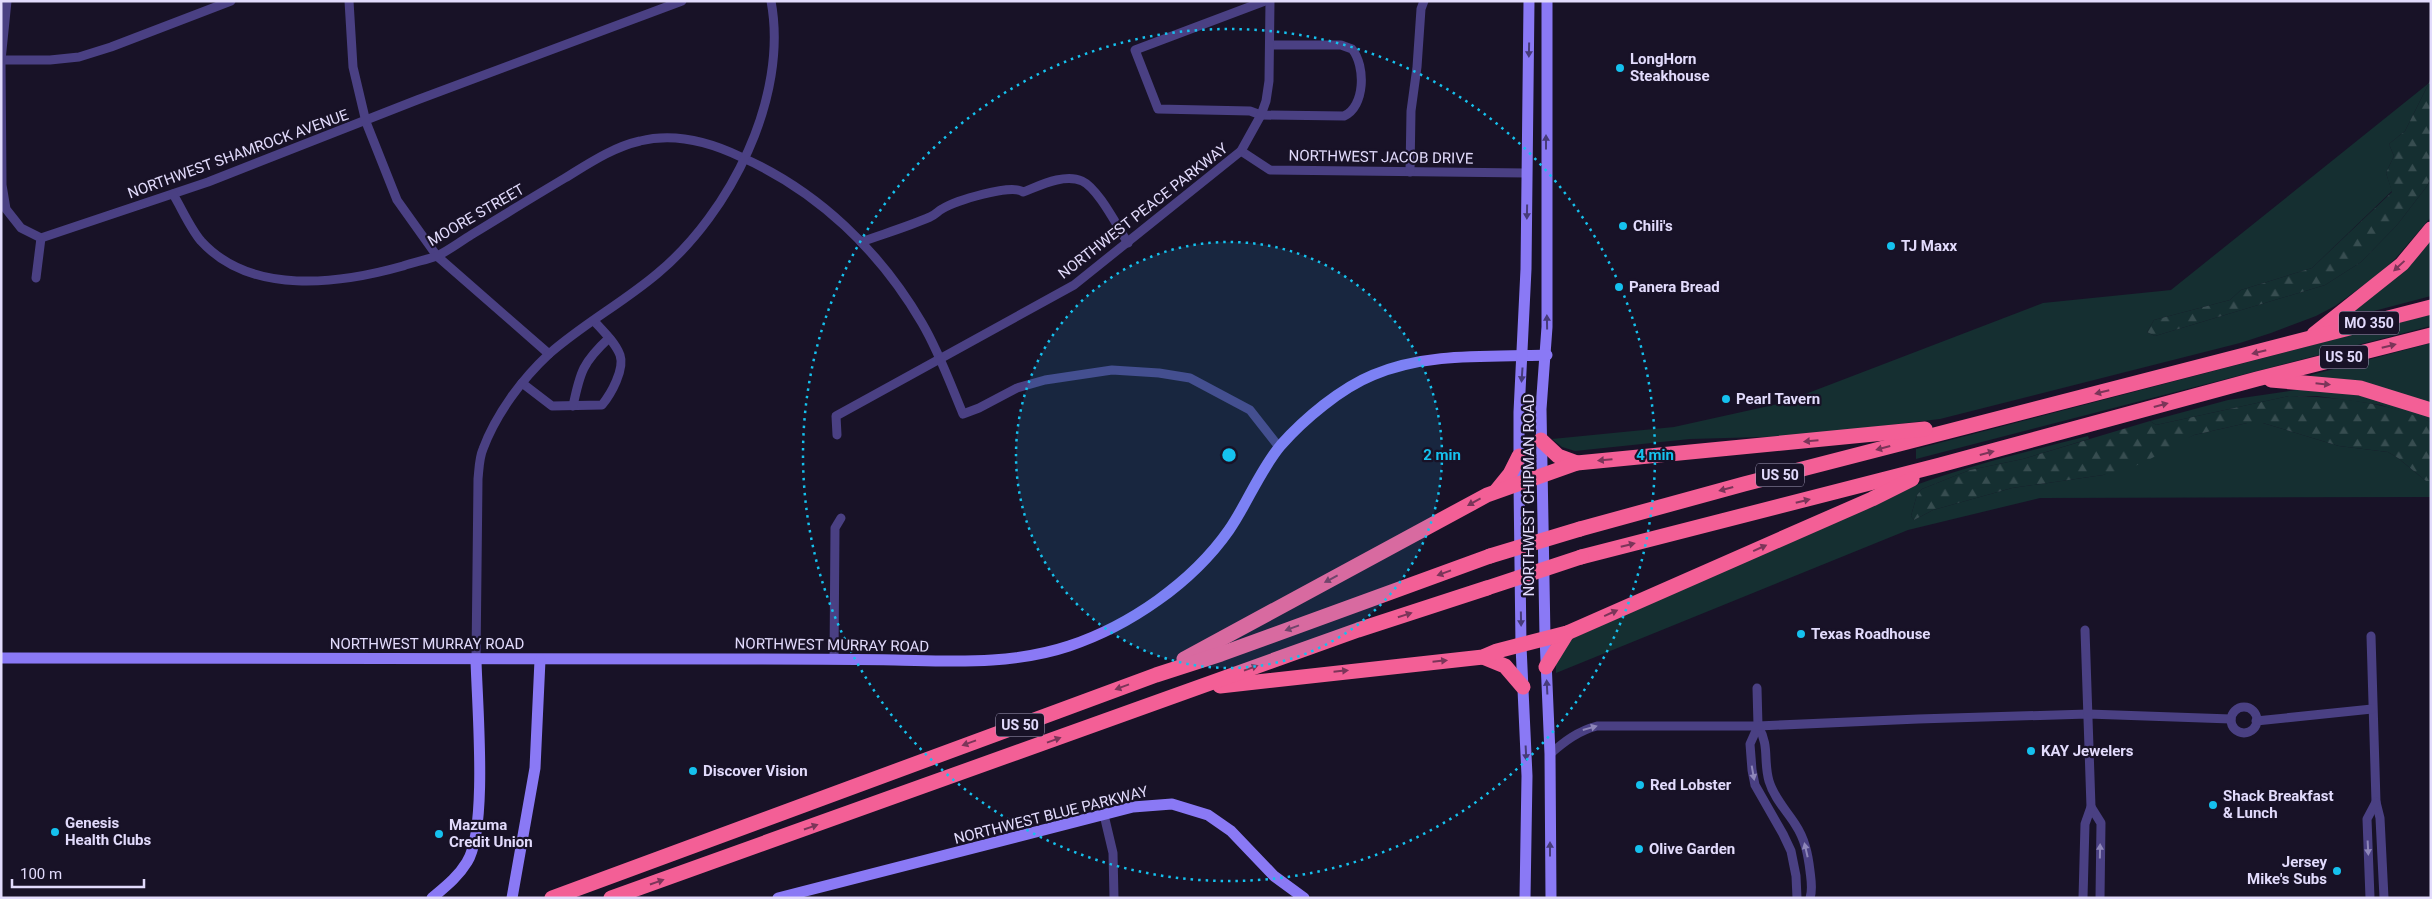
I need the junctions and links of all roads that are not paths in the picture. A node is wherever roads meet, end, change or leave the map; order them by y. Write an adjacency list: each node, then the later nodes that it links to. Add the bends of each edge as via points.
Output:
1 (6, 1): 12 (street)
2 (231, 1): 12 (street, via 79,57)
3 (350, 1): 14 (street, via 353,67)
4 (682, 1): 14 (street, NORTHWEST SHAMROCK AVENUE)
5 (770, 1): 16 (street, via 773,47 770,74 764,106)
6 (1265, 1): 13 (street, via 1135,50 1158,109 1250,111)
7 (1270, 1): 11 (street, NORTHWEST PEACE PARKWAY)
8 (1424, 1): 17 (street, via 1411,111)
9 (1529, 1): 18 (street, NORTHWEST CHIPMAN ROAD, one-way to 18)
10 (1547, 1): 20 (street, NORTHWEST CHIPMAN ROAD, one-way to 10)
11 (1270, 45): 13 (street, NORTHWEST PEACE PARKWAY, via 1269,81); 13 (street, via 1348,46 1359,59 1360,96 1354,109 1344,116)
12 (1, 60): 22 (street, via 2,185 6,209 21,228)
13 (1261, 115): 15 (street, NORTHWEST PEACE PARKWAY)
14 (366, 122): 19 (street, NORTHWEST SHAMROCK AVENUE); 25 (street, via 397,200)
15 (1241, 151): 17 (street, NORTHWEST JACOB DRIVE, via 1270,170); 24 (street, NORTHWEST PEACE PARKWAY)
16 (746, 159): 23 (street, MOORE STREET, via 794,186 834,215); 25 (street, MOORE STREET, via 699,141 681,138 641,140 599,158); 28 (street, via 702,229 659,272)
17 (1410, 172): 18 (street, NORTHWEST JACOB DRIVE)
18 (1527, 172): 20 (street, via 1537,182); 34 (street, NORTHWEST CHIPMAN ROAD, one-way to 34)
19 (173, 194): 22 (street, NORTHWEST SHAMROCK AVENUE); 25 (street, MOORE STREET, via 200,240 220,258 242,270 295,281 339,280)
20 (1546, 206): 33 (street, NORTHWEST CHIPMAN ROAD, one-way to 20)
21 (2431, 229): 31 (highway, US 50, one-way to 31, via 2402,264)
22 (41, 238): 26 (street)
23 (860, 242): 24 (street, via 932,216 943,208 1007,188 1018,188 1023,192 1047,182 1073,179 1083,181 1095,193); 35 (street, MOORE STREET, via 890,275 922,323)
24 (1128, 243): 35 (street, NORTHWEST PEACE PARKWAY, via 1074,285)
25 (437, 256): 32 (street)
26 (36, 278)
27 (2431, 307): 31 (highway, MO 350)
28 (594, 320): 30 (street); 32 (street)
29 (2431, 335): 36 (highway, US 50, one-way to 29)
30 (609, 338): 38 (street, via 590,356 580,372); 38 (street, via 620,356 620,366 608,398 602,405)
31 (2307, 340): 40 (highway, US 50, one-way to 40)
32 (549, 354): 37 (street)
33 (1546, 355): 34 (street, NORTHWEST MURRAY ROAD); 42 (street, NORTHWEST CHIPMAN ROAD)
34 (1524, 356): 43 (street, NORTHWEST MURRAY ROAD, via 1437,359 1402,365 1370,376 1317,410); 44 (street, NORTHWEST CHIPMAN ROAD, one-way to 44)
35 (940, 358): 41 (street, NORTHWEST PEACE PARKWAY, via 836,416); 43 (street, MOORE STREET, via 963,414 1017,388 1046,380 1112,370 1158,373 1190,378 1250,410)
36 (2257, 380): 39 (highway, one-way to 39, via 2360,388); 46 (highway, US 50, one-way to 36)
37 (522, 383): 38 (street, via 552,406); 59 (street, via 482,450 478,479)
38 (573, 406)
39 (2431, 410)
40 (1981, 423): 45 (highway, one-way to 45); 62 (highway, US 50, one-way to 62, bridge, via 1580,529 1490,556)
41 (837, 435)
42 (1541, 440): 45 (highway, via 1558,456); 47 (street, NORTHWEST CHIPMAN ROAD)
43 (1280, 447): 58 (street, NORTHWEST MURRAY ROAD, via 1228,531 1204,562 1160,598 1096,636 1065,648 990,661)
44 (1519, 456): 48 (street, NORTHWEST CHIPMAN ROAD); 49 (highway)
45 (1576, 463): 47 (highway)
46 (1940, 465): 52 (highway, one-way to 46, via 1872,499); 65 (highway, US 50, one-way to 46, bridge, via 1358,630 1581,557)
47 (1543, 475): 48 (highway); 54 (street, NORTHWEST CHIPMAN ROAD)
48 (1519, 483): 49 (highway); 55 (street, NORTHWEST CHIPMAN ROAD, one-way to 55)
49 (1496, 492): 62 (highway, one-way to 62)
50 (842, 518): 58 (street, via 835,528)
51 (2085, 630): 67 (street)
52 (1566, 633): 54 (highway); 61 (highway)
53 (2371, 636): 66 (street)
54 (1545, 637): 55 (highway); 61 (street, NORTHWEST CHIPMAN ROAD)
55 (1521, 646): 56 (highway); 63 (street, NORTHWEST CHIPMAN ROAD)
56 (1483, 657): 63 (highway, via 1504,666); 65 (highway, one-way to 56)
57 (1, 658): 59 (street, NORTHWEST MURRAY ROAD, via 129,656)
58 (834, 658): 60 (street, NORTHWEST MURRAY ROAD)
59 (476, 660): 60 (street, NORTHWEST MURRAY ROAD); 75 (street, via 479,801 476,834 468,861 451,883)
60 (540, 660): 76 (street, via 535,768)
61 (1546, 667): 71 (street, NORTHWEST CHIPMAN ROAD, one-way to 61)
62 (1156, 675): 77 (highway, US 50, one-way to 77)
63 (1523, 686): 82 (street, NORTHWEST CHIPMAN ROAD, one-way to 82, via 1527,776)
64 (1757, 688): 70 (street)
65 (1189, 691): 78 (highway, US 50, one-way to 65)
66 (2372, 709): 69 (street); 72 (street)
67 (2088, 714): 68 (street); 70 (street); 73 (street)
68 (2230, 719): 69 (street, via 2233,728 2245,732 2253,728); 69 (street, via 2236,709 2244,707 2252,710)
69 (2256, 721)
70 (1758, 726): 71 (street, one-way to 70, via 1568,739 1597,726); 84 (street, one-way to 84, via 1750,744 1755,785 1791,851); 85 (street, one-way to 70, via 1812,892 1804,840 1769,782 1765,738)
71 (1550, 754): 83 (street, NORTHWEST CHIPMAN ROAD, one-way to 71)
72 (2376, 802): 88 (street, one-way to 88, via 2367,819); 89 (street, via 2380,818)
73 (2091, 806): 86 (street, via 2085,824); 87 (street, one-way to 73, via 2100,823)
74 (1104, 815): 79 (street, NORTHWEST BLUE PARKWAY); 80 (street, via 1114,853); 81 (street, NORTHWEST BLUE PARKWAY, via 1133,807 1172,804 1208,815 1231,831 1274,876)
75 (432, 898)
76 (512, 898)
77 (552, 898)
78 (611, 898)
79 (778, 898)
80 (1114, 898)
81 (1304, 898)
82 (1525, 898)
83 (1551, 898)
84 (1797, 898)
85 (1810, 898)
86 (2083, 898)
87 (2100, 898)
88 (2370, 898)
89 (2384, 898)

